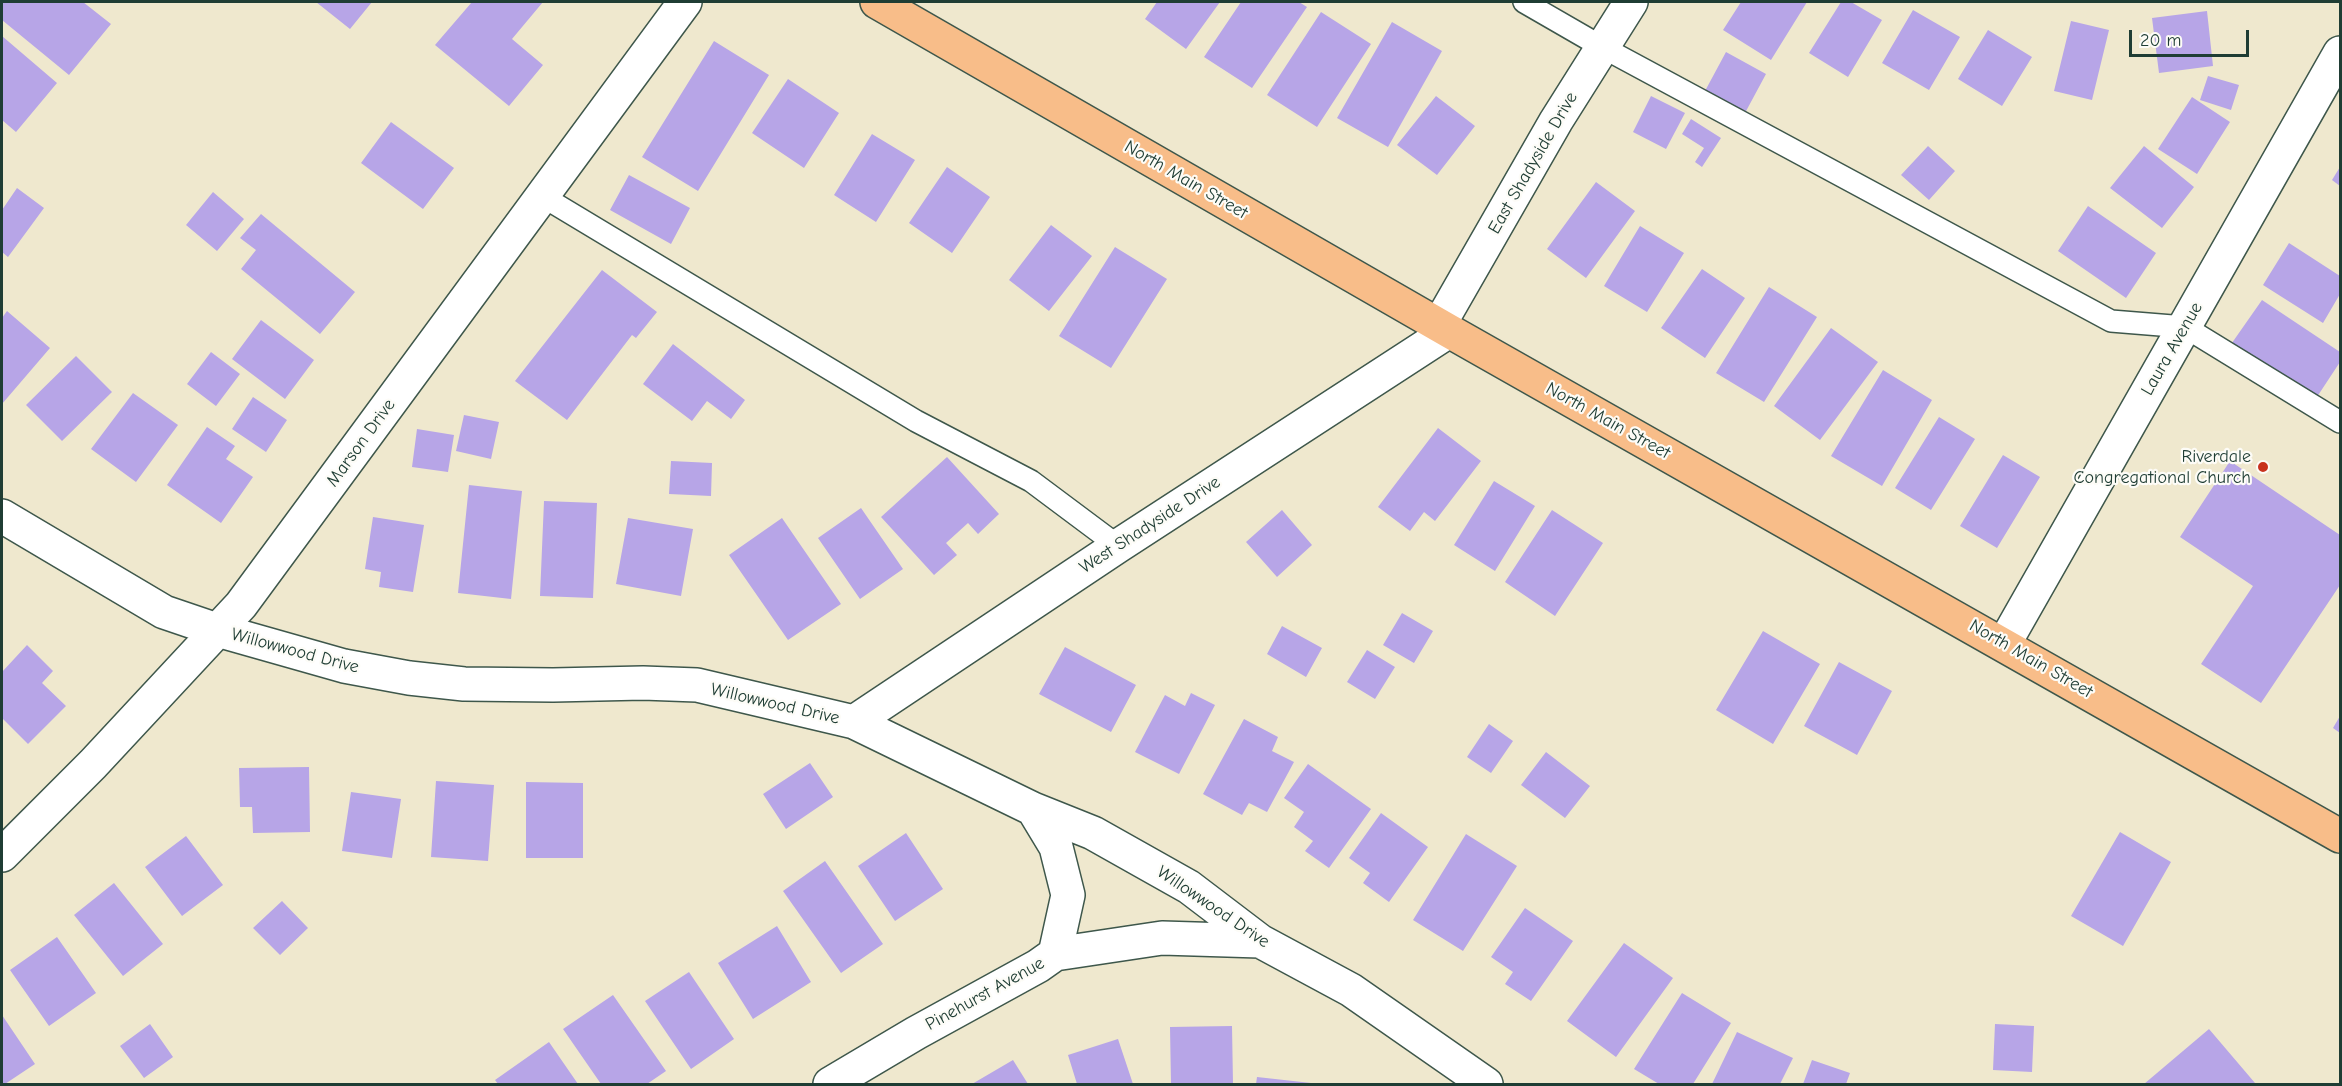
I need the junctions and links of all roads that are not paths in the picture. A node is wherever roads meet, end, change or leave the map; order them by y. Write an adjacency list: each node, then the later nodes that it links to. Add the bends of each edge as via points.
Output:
1 (685, 2): 7 (street, Marson Drive)
2 (877, 2): 9 (main road, North Main Street)
3 (1524, 2): 5 (lane)
4 (1631, 2): 5 (street, East Shadyside Drive)
5 (1602, 47): 8 (lane, via 2111,321); 9 (street, East Shadyside Drive, via 1556,121)
6 (2340, 53): 8 (street, Laura Avenue)
7 (542, 196): 12 (lane, via 916,421 1031,481); 13 (street, Marson Drive, via 241,605)
8 (2185, 327): 10 (lane); 14 (street, Laura Avenue)
9 (1444, 328): 12 (street, West Shadyside Drive); 14 (main road, North Main Street)
10 (2340, 422)
11 (2, 516): 13 (street, Willowwood Drive, via 164,612)
12 (1118, 546): 15 (street, West Shadyside Drive)
13 (217, 630): 15 (street, Willowwood Drive, via 344,666 409,678 464,684 697,685); 18 (street, Marson Drive)
14 (2004, 644): 17 (main road, North Main Street)
15 (854, 722): 16 (street, Willowwood Drive)
16 (1033, 809): 19 (street, Willowwood Drive, via 1094,833 1189,887); 20 (street, via 1056,847 1068,895)
17 (2340, 836)
18 (2, 855)
19 (1260, 941): 20 (street, Pinehurst Avenue, via 1162,938); 22 (street, Willowwood Drive, via 1352,990)
20 (1055, 954): 21 (street, Pinehurst Avenue)
21 (830, 1084)
22 (1486, 1084)

